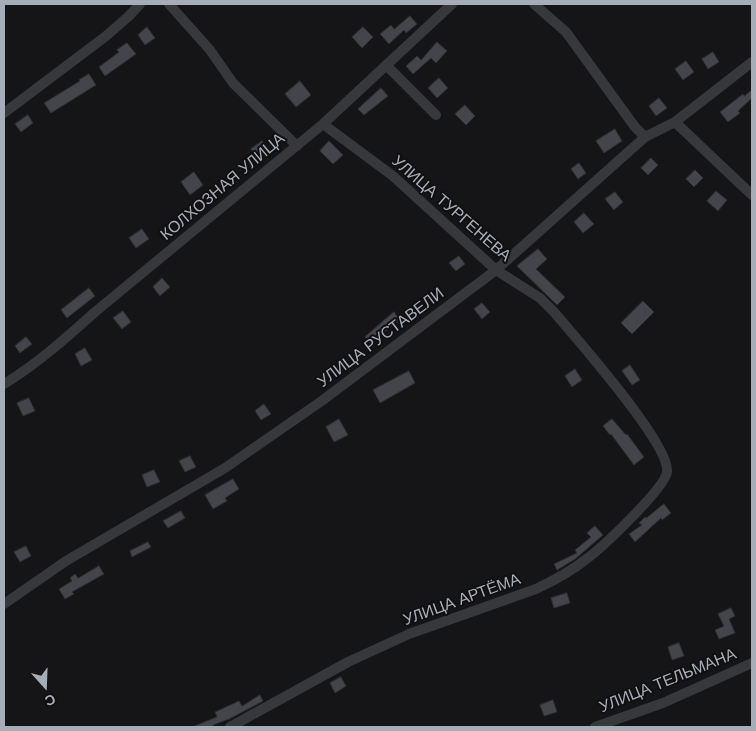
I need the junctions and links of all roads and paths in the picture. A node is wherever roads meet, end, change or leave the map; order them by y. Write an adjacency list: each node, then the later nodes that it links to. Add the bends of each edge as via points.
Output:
1 (140, 4): 7 (street, via 106,36)
2 (169, 4): 12 (street, via 210,50 233,83)
3 (452, 4): 6 (street, КОЛХОЗНАЯ УЛИЦА)
4 (534, 4): 11 (street, via 566,32 635,127)
5 (752, 62): 9 (street, УЛИЦА РУСТАВЕЛИ)
6 (386, 65): 8 (street); 10 (street, КОЛХОЗНАЯ УЛИЦА)
7 (4, 113)
8 (436, 115)
9 (676, 122): 11 (street, УЛИЦА РУСТАВЕЛИ); 13 (street)
10 (323, 124): 12 (street, КОЛХОЗНАЯ УЛИЦА); 14 (street, УЛИЦА ТУРГЕНЕВА, via 393,176)
11 (646, 137): 14 (street, УЛИЦА РУСТАВЕЛИ)
12 (297, 146): 15 (street, КОЛХОЗНАЯ УЛИЦА, via 63,341)
13 (752, 195)
14 (496, 270): 16 (street, УЛИЦА ТУРГЕНЕВА, via 540,298 554,312 634,409); 17 (street, УЛИЦА РУСТАВЕЛИ, via 323,400 225,468 66,561)
15 (4, 384)
16 (665, 461): 19 (street, УЛИЦА АРТЁМА, via 664,482 656,492 586,560 555,580 408,634 348,662)
17 (4, 604)
18 (752, 663): 20 (street, УЛИЦА ТЕЛЬМАНА, via 663,703)
19 (230, 727)
20 (595, 727)

